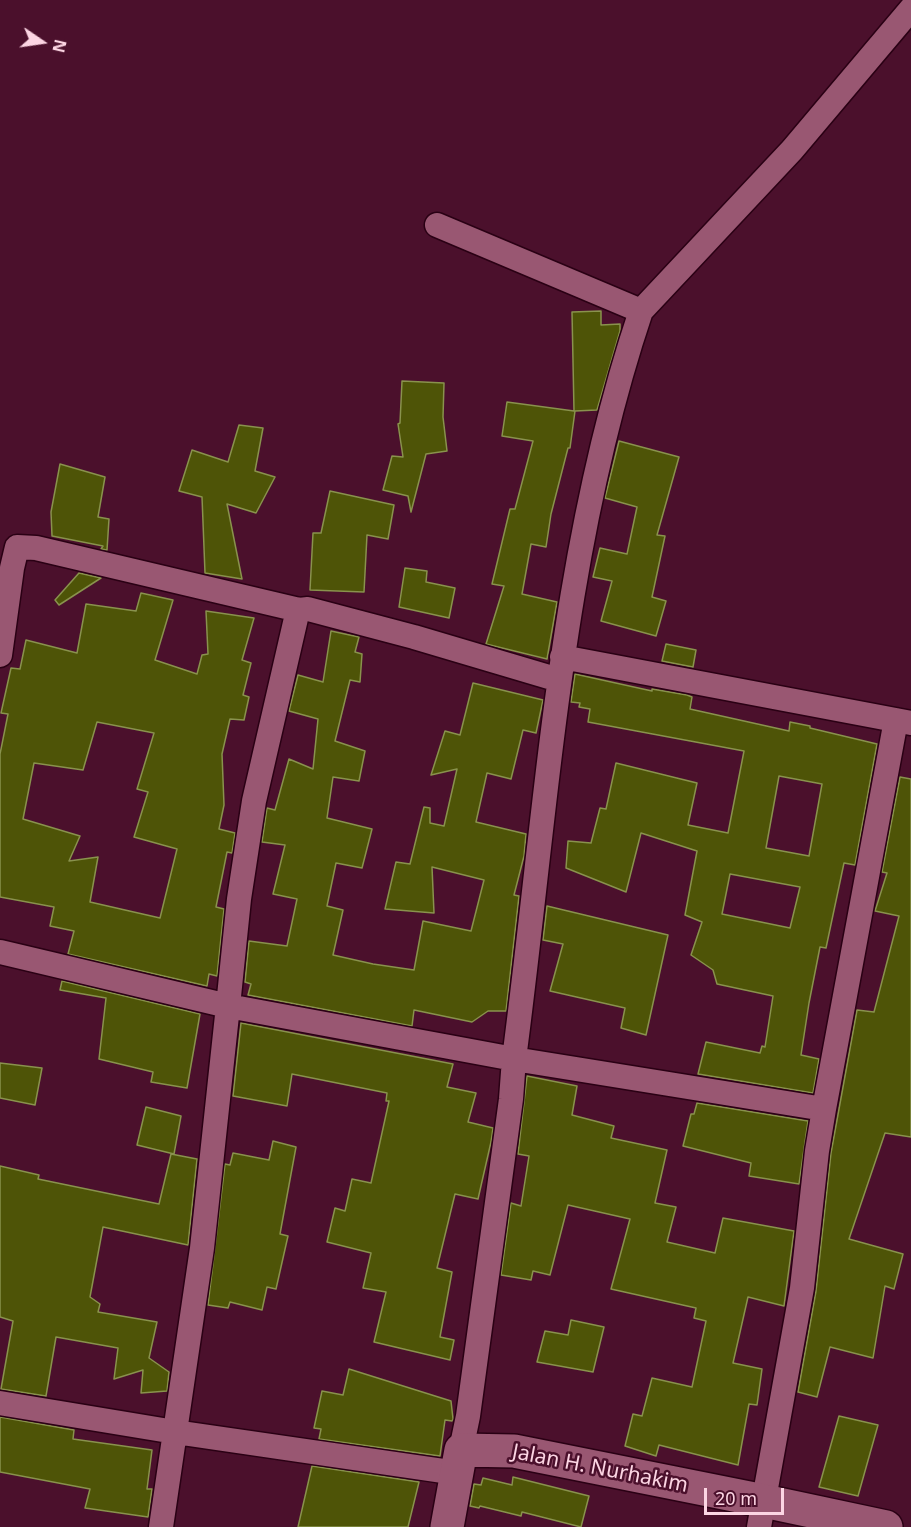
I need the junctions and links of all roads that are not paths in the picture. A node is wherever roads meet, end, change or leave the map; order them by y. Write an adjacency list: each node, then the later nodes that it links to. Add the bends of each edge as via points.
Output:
1 (911, 9): 3 (street, via 792,150)
2 (436, 225): 3 (street)
3 (641, 311): 7 (street, via 594,484)
4 (8, 546): 5 (street, via 36,548); 6 (street)
5 (300, 610): 7 (street); 10 (street, via 254,801)
6 (0, 655)
7 (560, 669): 8 (street); 11 (street)
8 (903, 722): 12 (street)
9 (0, 952): 10 (street)
10 (228, 1006): 11 (street); 14 (street, via 202,1248)
11 (514, 1059): 12 (street); 15 (street)
12 (824, 1109): 16 (street, via 802,1288)
13 (0, 1403): 14 (street)
14 (175, 1432): 15 (street); 17 (street)
15 (459, 1461): 16 (main road, Jalan H. Nurhakim, via 514,1451); 18 (main road)
16 (761, 1514): 19 (main road, Jalan H. Nurhakim)
17 (161, 1527)
18 (447, 1527)
19 (886, 1527)

